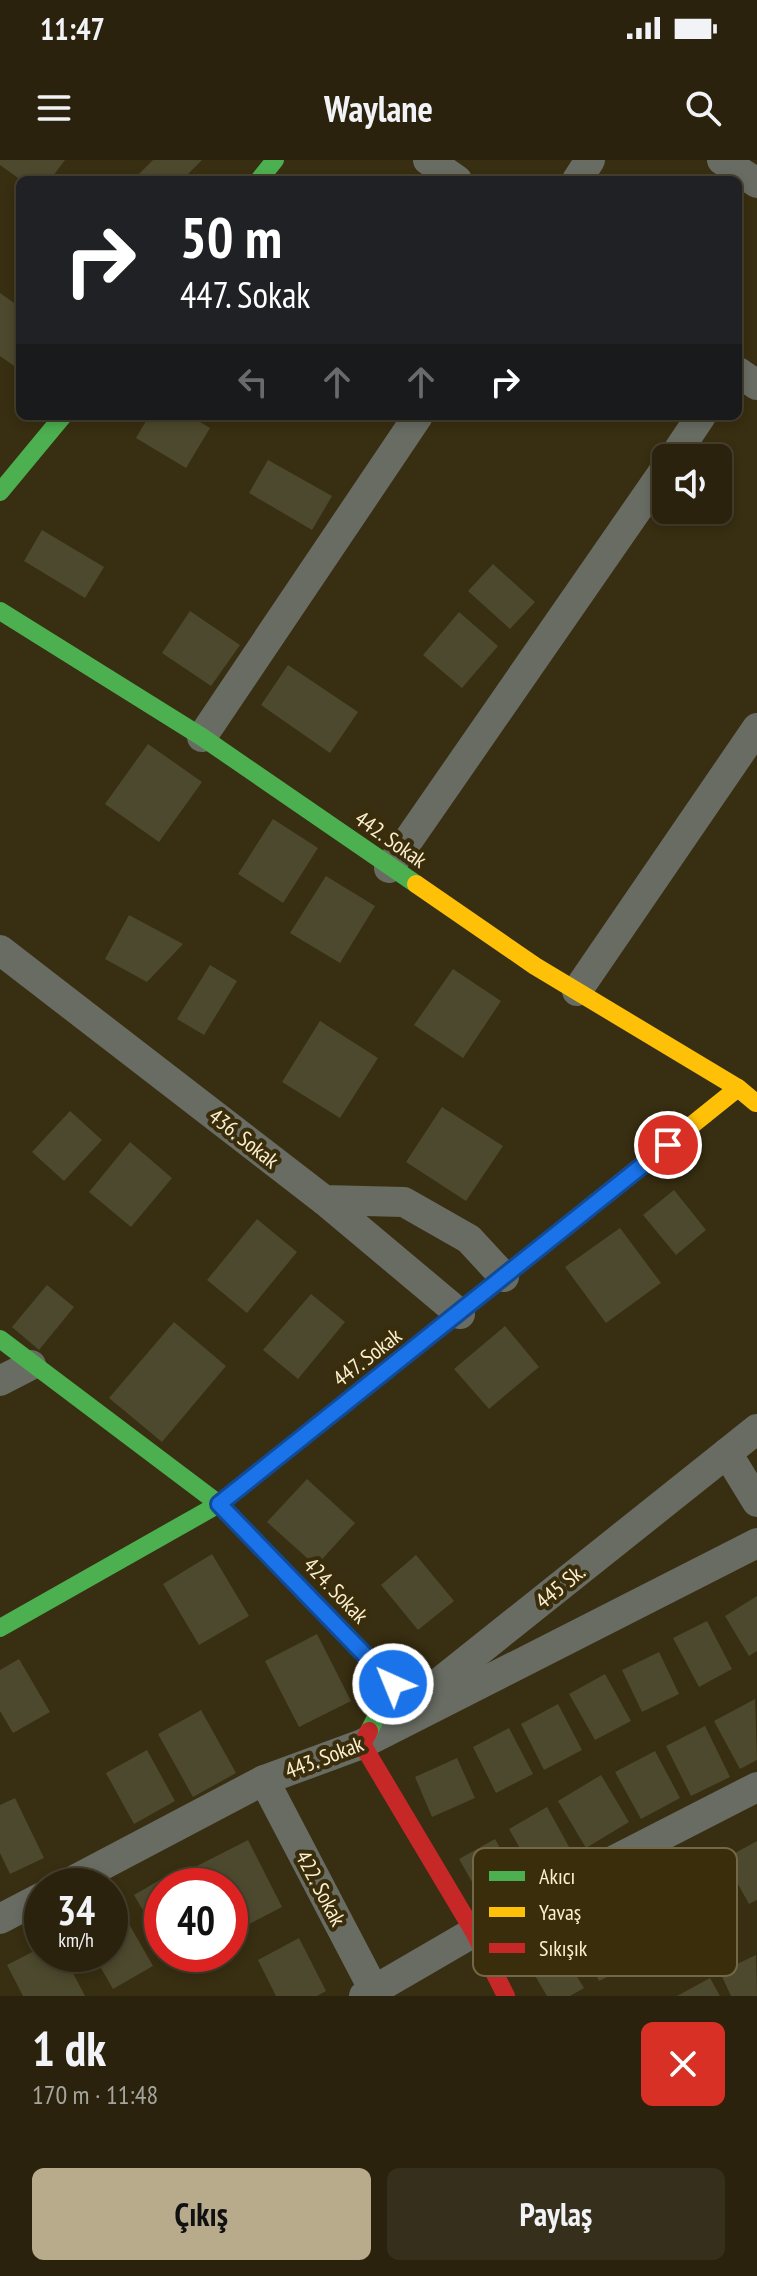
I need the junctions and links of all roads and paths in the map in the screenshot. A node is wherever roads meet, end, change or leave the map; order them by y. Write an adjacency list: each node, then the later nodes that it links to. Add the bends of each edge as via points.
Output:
1 (428, 160): 3 (street)
2 (722, 160): 4 (street)
3 (451, 176)
4 (755, 177)
5 (60, 420): 10 (street)
6 (415, 420): 13 (street)
7 (698, 420): 8 (street)
8 (682, 444)
9 (652, 488): 14 (street)
10 (0, 492)
11 (0, 611): 13 (street, 442. Sokak)
12 (757, 728): 16 (street)
13 (202, 737): 14 (street, 442. Sokak)
14 (389, 868): 16 (street, 442. Sokak)
15 (0, 950): 19 (street, 436. Sokak)
16 (577, 991): 17 (street, 442. Sokak)
17 (738, 1088): 18 (street, 442. Sokak); 20 (street, 447. Sokak)
18 (757, 1104)
19 (324, 1200): 20 (street, via 404,1202 469,1239); 21 (street, 436. Sokak)
20 (504, 1277): 21 (street, 447. Sokak)
21 (460, 1314): 28 (street, 447. Sokak)
22 (0, 1339): 23 (street, 424. Sokak)
23 (31, 1365): 24 (street); 28 (street, 424. Sokak)
24 (0, 1381)
25 (757, 1429): 26 (street, 445 Sk.)
26 (727, 1453): 27 (street); 31 (street, 445 Sk.)
27 (757, 1502)
28 (219, 1504): 30 (street, 447. Sokak); 31 (street, 424. Sokak, via 393,1684)
29 (757, 1543): 31 (street, 443. Sokak)
30 (0, 1628)
31 (362, 1744): 32 (street, 443. Sokak); 38 (street)
32 (264, 1780): 35 (street, 443. Sokak); 41 (street, 422. Sokak)
33 (757, 1787): 34 (street)
34 (638, 1848)
35 (97, 1868)
36 (24, 1906): 37 (street)
37 (0, 1919)
38 (473, 1930)
39 (473, 1933): 41 (street)
40 (496, 1976): 42 (street)
41 (372, 1994)
42 (506, 1996)

